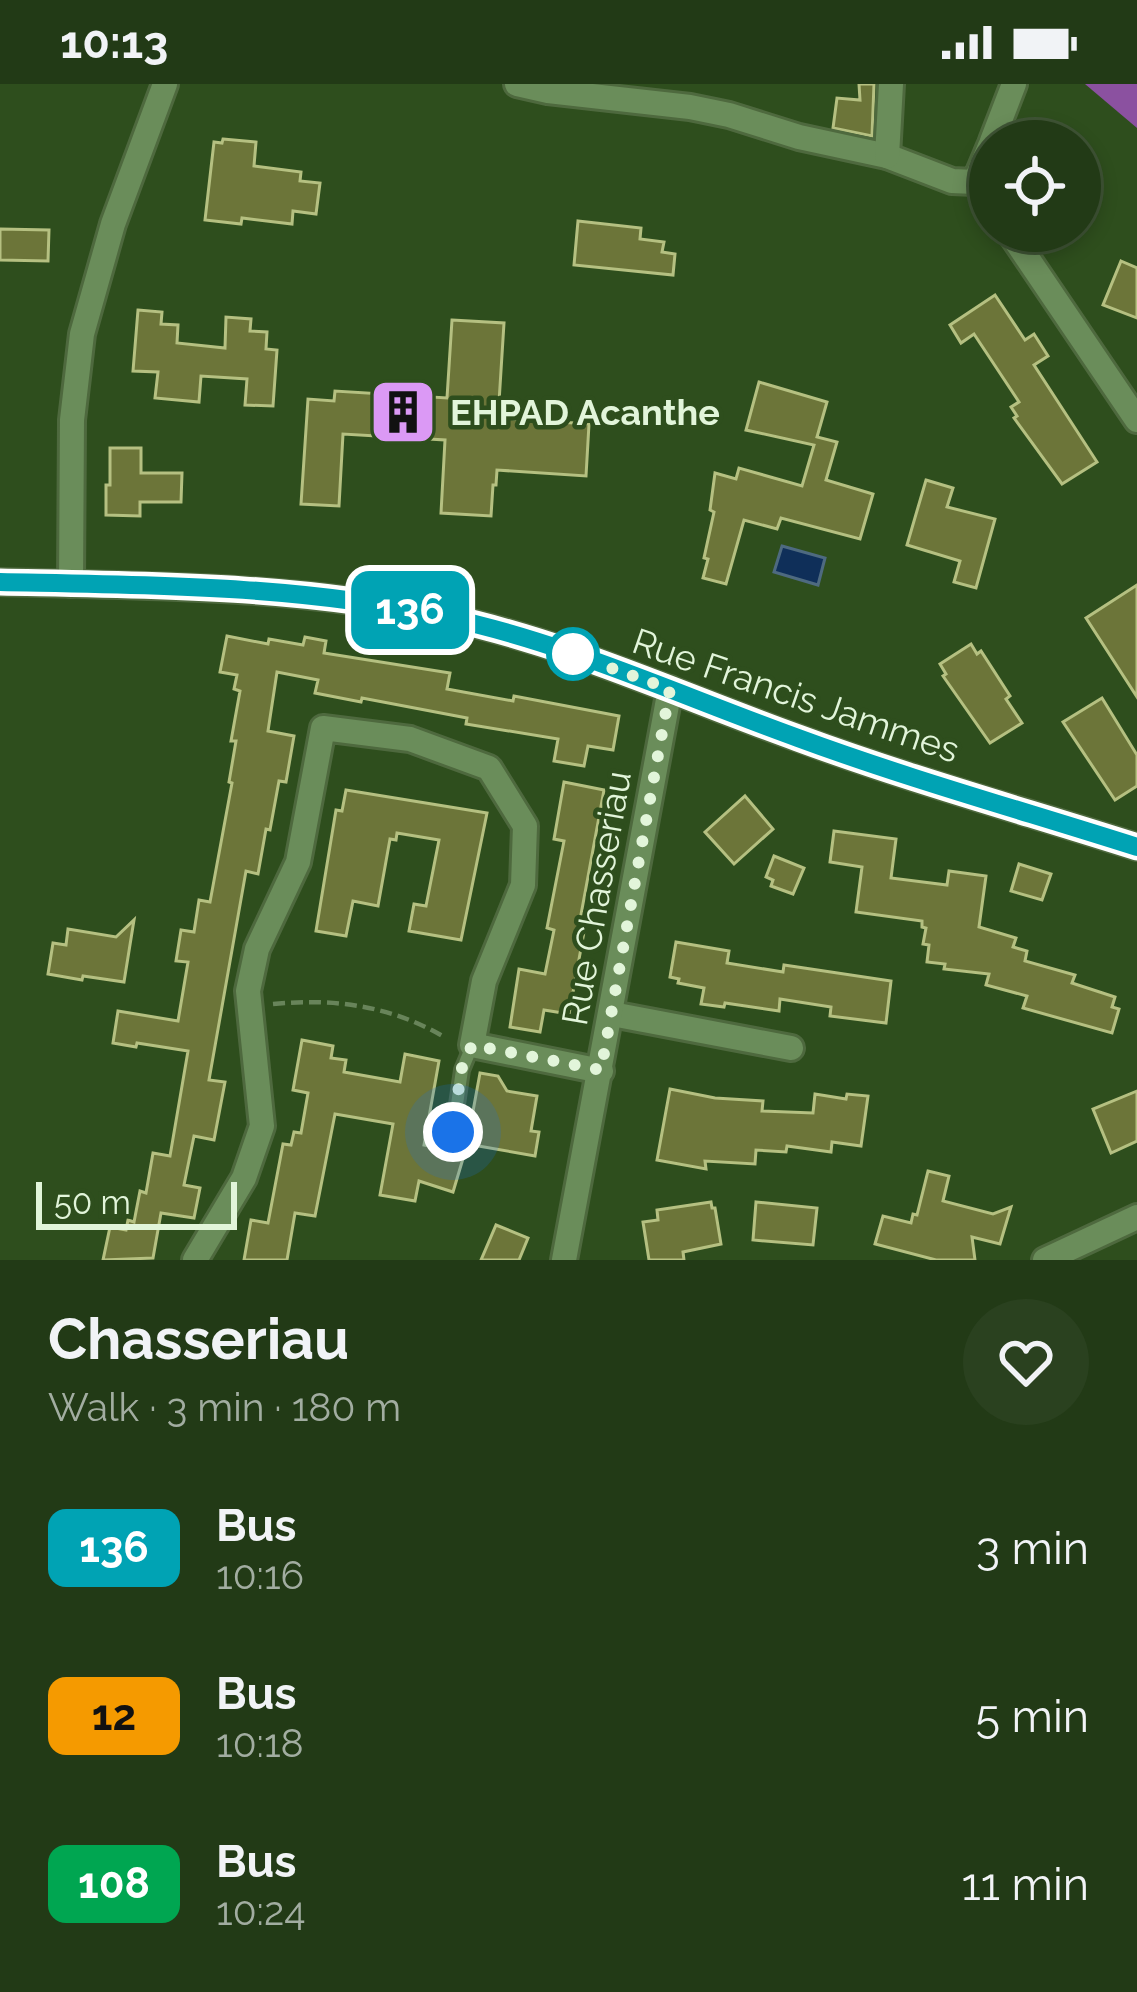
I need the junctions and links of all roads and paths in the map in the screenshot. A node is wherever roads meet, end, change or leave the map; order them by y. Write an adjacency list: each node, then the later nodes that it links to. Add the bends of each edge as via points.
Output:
1 (164, 84): 11 (street, via 82,334)
2 (517, 84): 6 (street, via 690,107)
3 (891, 84): 6 (street)
4 (1014, 84): 5 (street)
5 (1000, 120)
6 (887, 156): 7 (street)
7 (969, 188)
8 (1023, 252): 9 (street)
9 (1137, 420)
10 (0, 582): 11 (street, Rue Francis Jammes)
11 (70, 584): 12 (street, Rue Francis Jammes, via 264,591 393,606 525,637)
12 (670, 689): 13 (street, Rue Francis Jammes, via 802,740); 15 (street, Rue Chasseriau)
13 (1137, 847)
14 (249, 1006): 16 (path, via 362,1006); 16 (street, via 257,949 298,862 323,728 410,739 489,768 525,826 523,885 484,981); 21 (street, via 262,1126 244,1178)
15 (612, 1014): 17 (street); 18 (street, Rue Chasseriau)
16 (472, 1045): 18 (street); 19 (lane)
17 (790, 1048)
18 (601, 1070): 22 (street, Rue Chasseriau)
19 (453, 1132)
20 (1137, 1217): 23 (street)
21 (196, 1260)
22 (564, 1260)
23 (1046, 1260)

